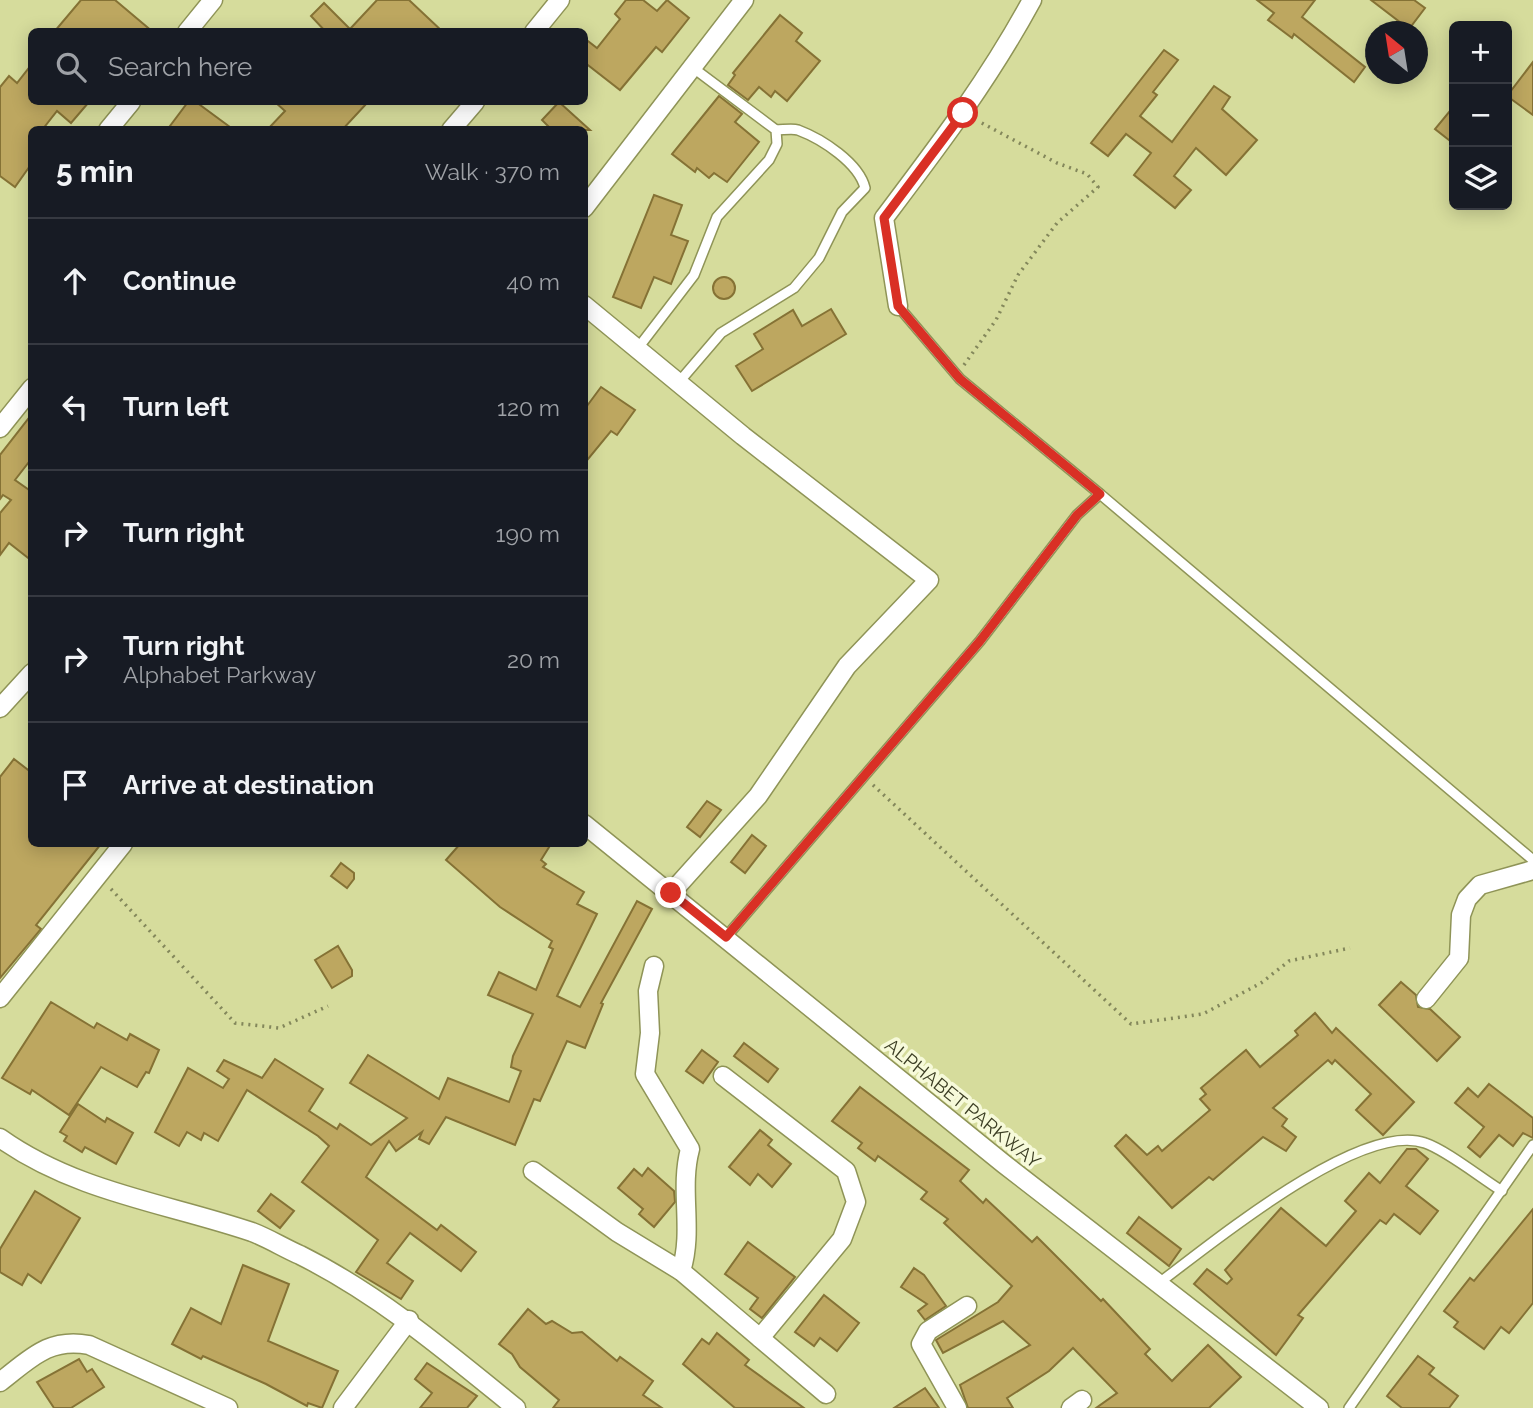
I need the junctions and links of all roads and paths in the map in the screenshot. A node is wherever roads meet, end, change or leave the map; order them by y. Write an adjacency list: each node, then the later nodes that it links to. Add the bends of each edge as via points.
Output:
1 (213, 0): 5 (street)
2 (560, 0): 6 (street)
3 (744, 0): 7 (street)
4 (1032, 0): 10 (street, via 998,63)
5 (190, 28)
6 (537, 28)
7 (692, 67): 13 (lane); 14 (street)
8 (129, 105): 11 (street)
9 (472, 105): 12 (street)
10 (963, 113): 15 (street, via 884,218); 18 (path, via 1087,174 1097,187 1057,223 1018,275)
11 (111, 126)
12 (454, 126)
13 (776, 130): 17 (lane, via 777,144 769,160 717,218 694,275); 19 (lane, via 797,130 833,150 862,175 864,188 842,212 819,258 794,288 721,333)
14 (588, 203)
15 (898, 306): 18 (lane)
16 (588, 308): 17 (street)
17 (638, 348): 19 (street)
18 (960, 379): 22 (lane)
19 (679, 382): 31 (street, via 929,580 847,667 758,796)
20 (28, 393): 21 (street)
21 (0, 428)
22 (1100, 494): 25 (lane, via 1077,515 980,641); 28 (lane)
23 (28, 677): 24 (street)
24 (0, 708)
25 (864, 776): 32 (lane); 33 (path, via 1131,1024 1203,1014 1261,983 1289,961)
26 (588, 827): 31 (street, ALPHABET PARKWAY)
27 (120, 847): 30 (street)
28 (1533, 860)
29 (1533, 870): 36 (street, via 1480,885 1467,898 1461,915 1459,958)
30 (97, 875): 35 (street); 37 (path, via 235,1023 279,1028)
31 (671, 893): 32 (street, ALPHABET PARKWAY)
32 (726, 937): 44 (street, ALPHABET PARKWAY, via 1004,1164)
33 (1350, 948)
34 (654, 966): 43 (street, via 648,991 645,1074 690,1149 683,1174 688,1226)
35 (0, 998)
36 (1426, 999)
37 (328, 1006)
38 (723, 1076): 47 (street, via 846,1171 856,1202 842,1240)
39 (0, 1138): 46 (street, via 26,1157 102,1191 254,1233 337,1273)
40 (1533, 1145): 42 (lane)
41 (533, 1171): 43 (street, via 617,1233)
42 (1502, 1191): 44 (lane, via 1425,1143 1391,1140 1360,1149 1264,1205); 55 (lane)
43 (681, 1271): 47 (street)
44 (1159, 1283): 54 (street, ALPHABET PARKWAY)
45 (967, 1306): 53 (street, via 928,1331 921,1344)
46 (409, 1320): 51 (street); 52 (street)
47 (760, 1338): 49 (street)
48 (0, 1382): 50 (street, via 38,1353 70,1342 89,1345)
49 (826, 1394)
50 (228, 1408)
51 (343, 1408)
52 (516, 1408)
53 (957, 1408)
54 (1319, 1408)
55 (1349, 1408)

